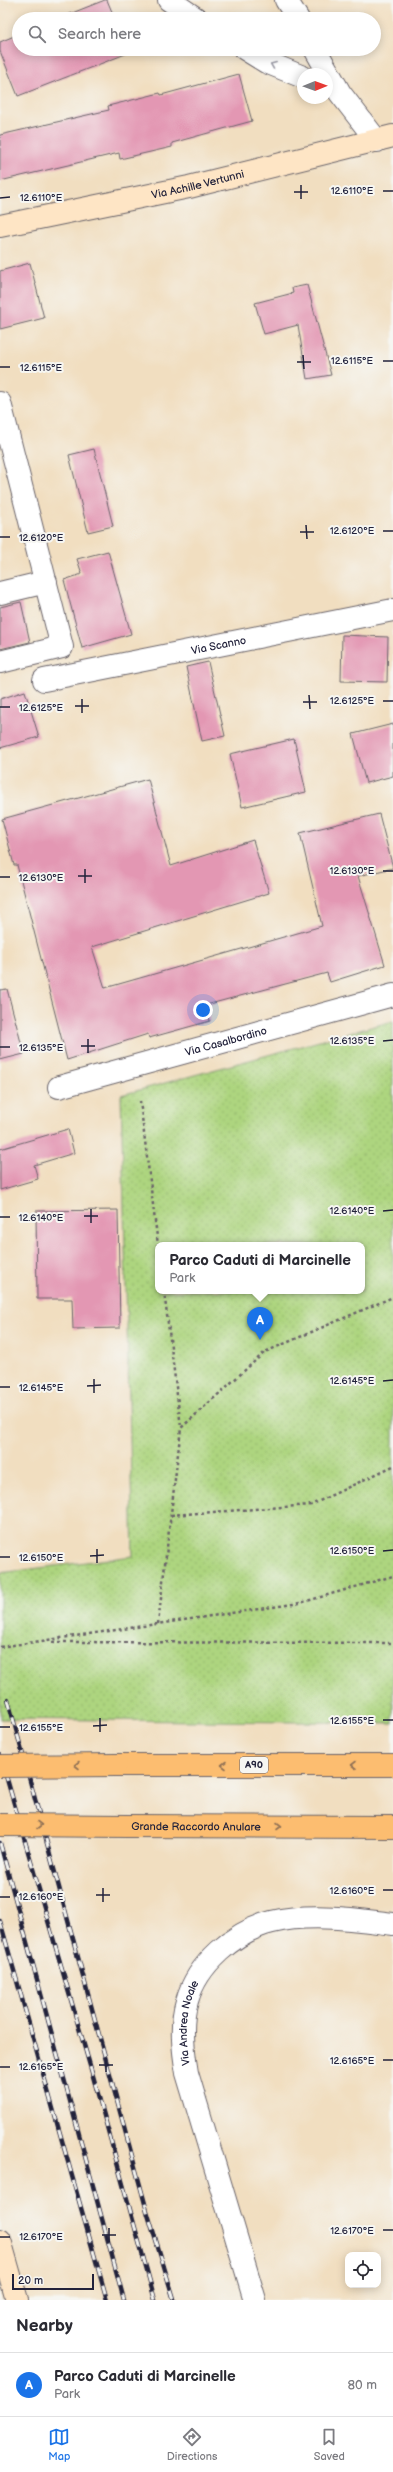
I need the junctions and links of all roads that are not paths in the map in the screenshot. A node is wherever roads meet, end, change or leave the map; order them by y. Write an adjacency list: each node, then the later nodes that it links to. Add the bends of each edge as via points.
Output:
1 (169, 0): 3 (street)
2 (286, 0): 4 (street)
3 (187, 12)
4 (294, 12)
5 (256, 56): 7 (street, one-way to 5)
6 (318, 56): 8 (street)
7 (297, 75)
8 (334, 90): 9 (street)
9 (385, 138): 10 (street, Via Achille Vertunni, via 189,187)
10 (0, 226)
11 (0, 403): 12 (street)
12 (46, 582): 13 (street); 15 (street, via 62,647)
13 (0, 593)
14 (393, 610): 16 (street, Via Scanno)
15 (0, 662)
16 (44, 680)
17 (393, 995): 18 (street, Via Casalbordino)
18 (59, 1087)
19 (393, 1765): 20 (highway, A90, one-way to 20, bridge)
20 (0, 1766)
21 (0, 1825): 22 (highway, Grande Raccordo Anulare, one-way to 22, bridge)
22 (393, 1827)
23 (393, 1924): 27 (street, Via Andrea Noale, via 359,1919 298,1918 261,1926 230,1943 212,1959 198,1975 187,2001 183,2051 187,2073)
24 (0, 2240): 25 (street)
25 (5, 2272): 26 (street)
26 (17, 2300)
27 (255, 2300)

